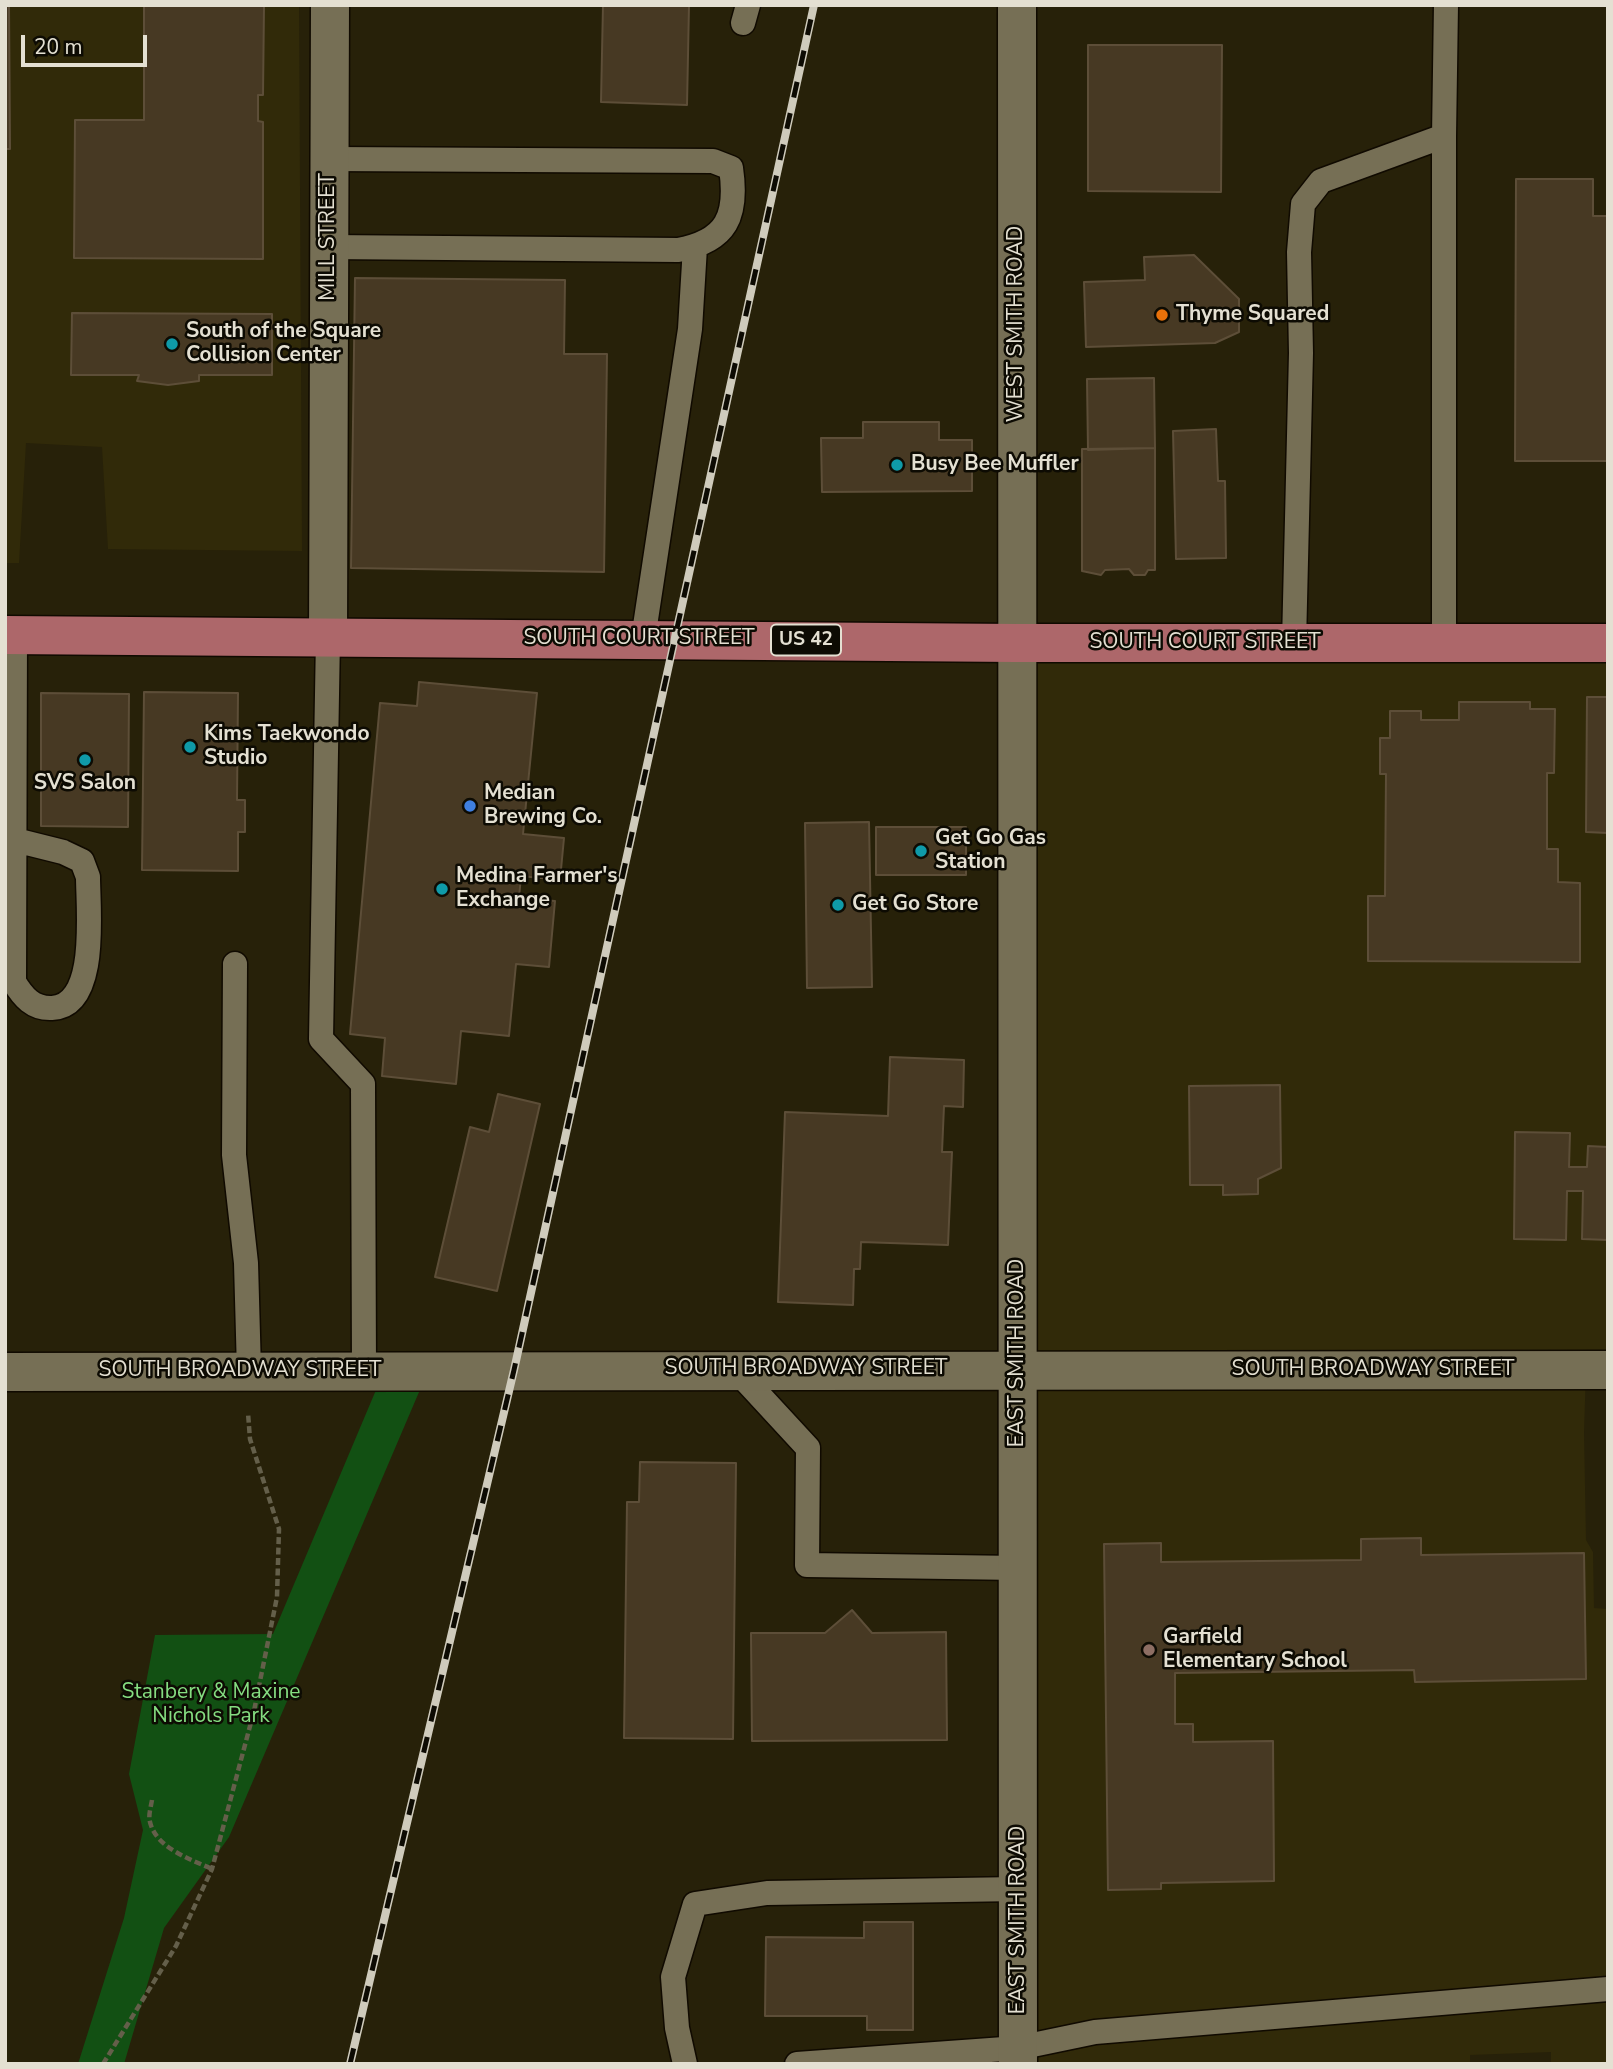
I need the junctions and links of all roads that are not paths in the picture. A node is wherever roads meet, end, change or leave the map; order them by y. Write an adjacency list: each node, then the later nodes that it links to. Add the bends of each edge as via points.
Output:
1 (330, 5): 5 (street, MILL STREET)
2 (1017, 5): 11 (street, WEST SMITH ROAD)
3 (1446, 5): 4 (lane)
4 (1444, 136): 12 (lane, via 1321,181 1303,204); 13 (lane)
5 (330, 159): 6 (street, MILL STREET); 7 (lane, via 713,161 731,168 732,209 720,234)
6 (329, 247): 7 (lane); 9 (street, MILL STREET)
7 (695, 247): 10 (lane, via 690,329)
8 (10, 635): 9 (highway, SOUTH COURT STREET / US 42); 15 (lane)
9 (328, 637): 10 (highway, SOUTH COURT STREET / US 42); 21 (lane, via 321,1039 363,1084)
10 (643, 639): 11 (highway, SOUTH COURT STREET / US 42)
11 (1016, 643): 12 (highway, SOUTH COURT STREET / US 42); 17 (street, EAST SMITH ROAD)
12 (1294, 643): 13 (highway, SOUTH COURT STREET / US 42)
13 (1444, 643): 14 (highway, SOUTH COURT STREET / US 42)
14 (1608, 643)
15 (15, 840): 15 (lane, via 14,982 36,1007 55,1008 73,998 84,982 88,877 82,861)
16 (235, 964): 20 (lane, via 234,1155 246,1263)
17 (1018, 1369): 18 (street, SOUTH BROADWAY STREET); 19 (street, SOUTH BROADWAY STREET); 23 (street, EAST SMITH ROAD)
18 (736, 1370): 21 (street, SOUTH BROADWAY STREET); 23 (lane, via 808,1448 807,1565)
19 (1608, 1370)
20 (250, 1371): 21 (street, SOUTH BROADWAY STREET); 22 (street, SOUTH BROADWAY STREET)
21 (365, 1371)
22 (5, 1372)
23 (1018, 1568): 24 (street, EAST SMITH ROAD)
24 (1018, 1889): 26 (street, EAST SMITH ROAD); 27 (lane, via 767,1893 695,1904 673,1977)
25 (1608, 1989): 26 (lane, via 1095,2032)
26 (1018, 2056): 28 (lane)
27 (685, 2064)
28 (797, 2064)

